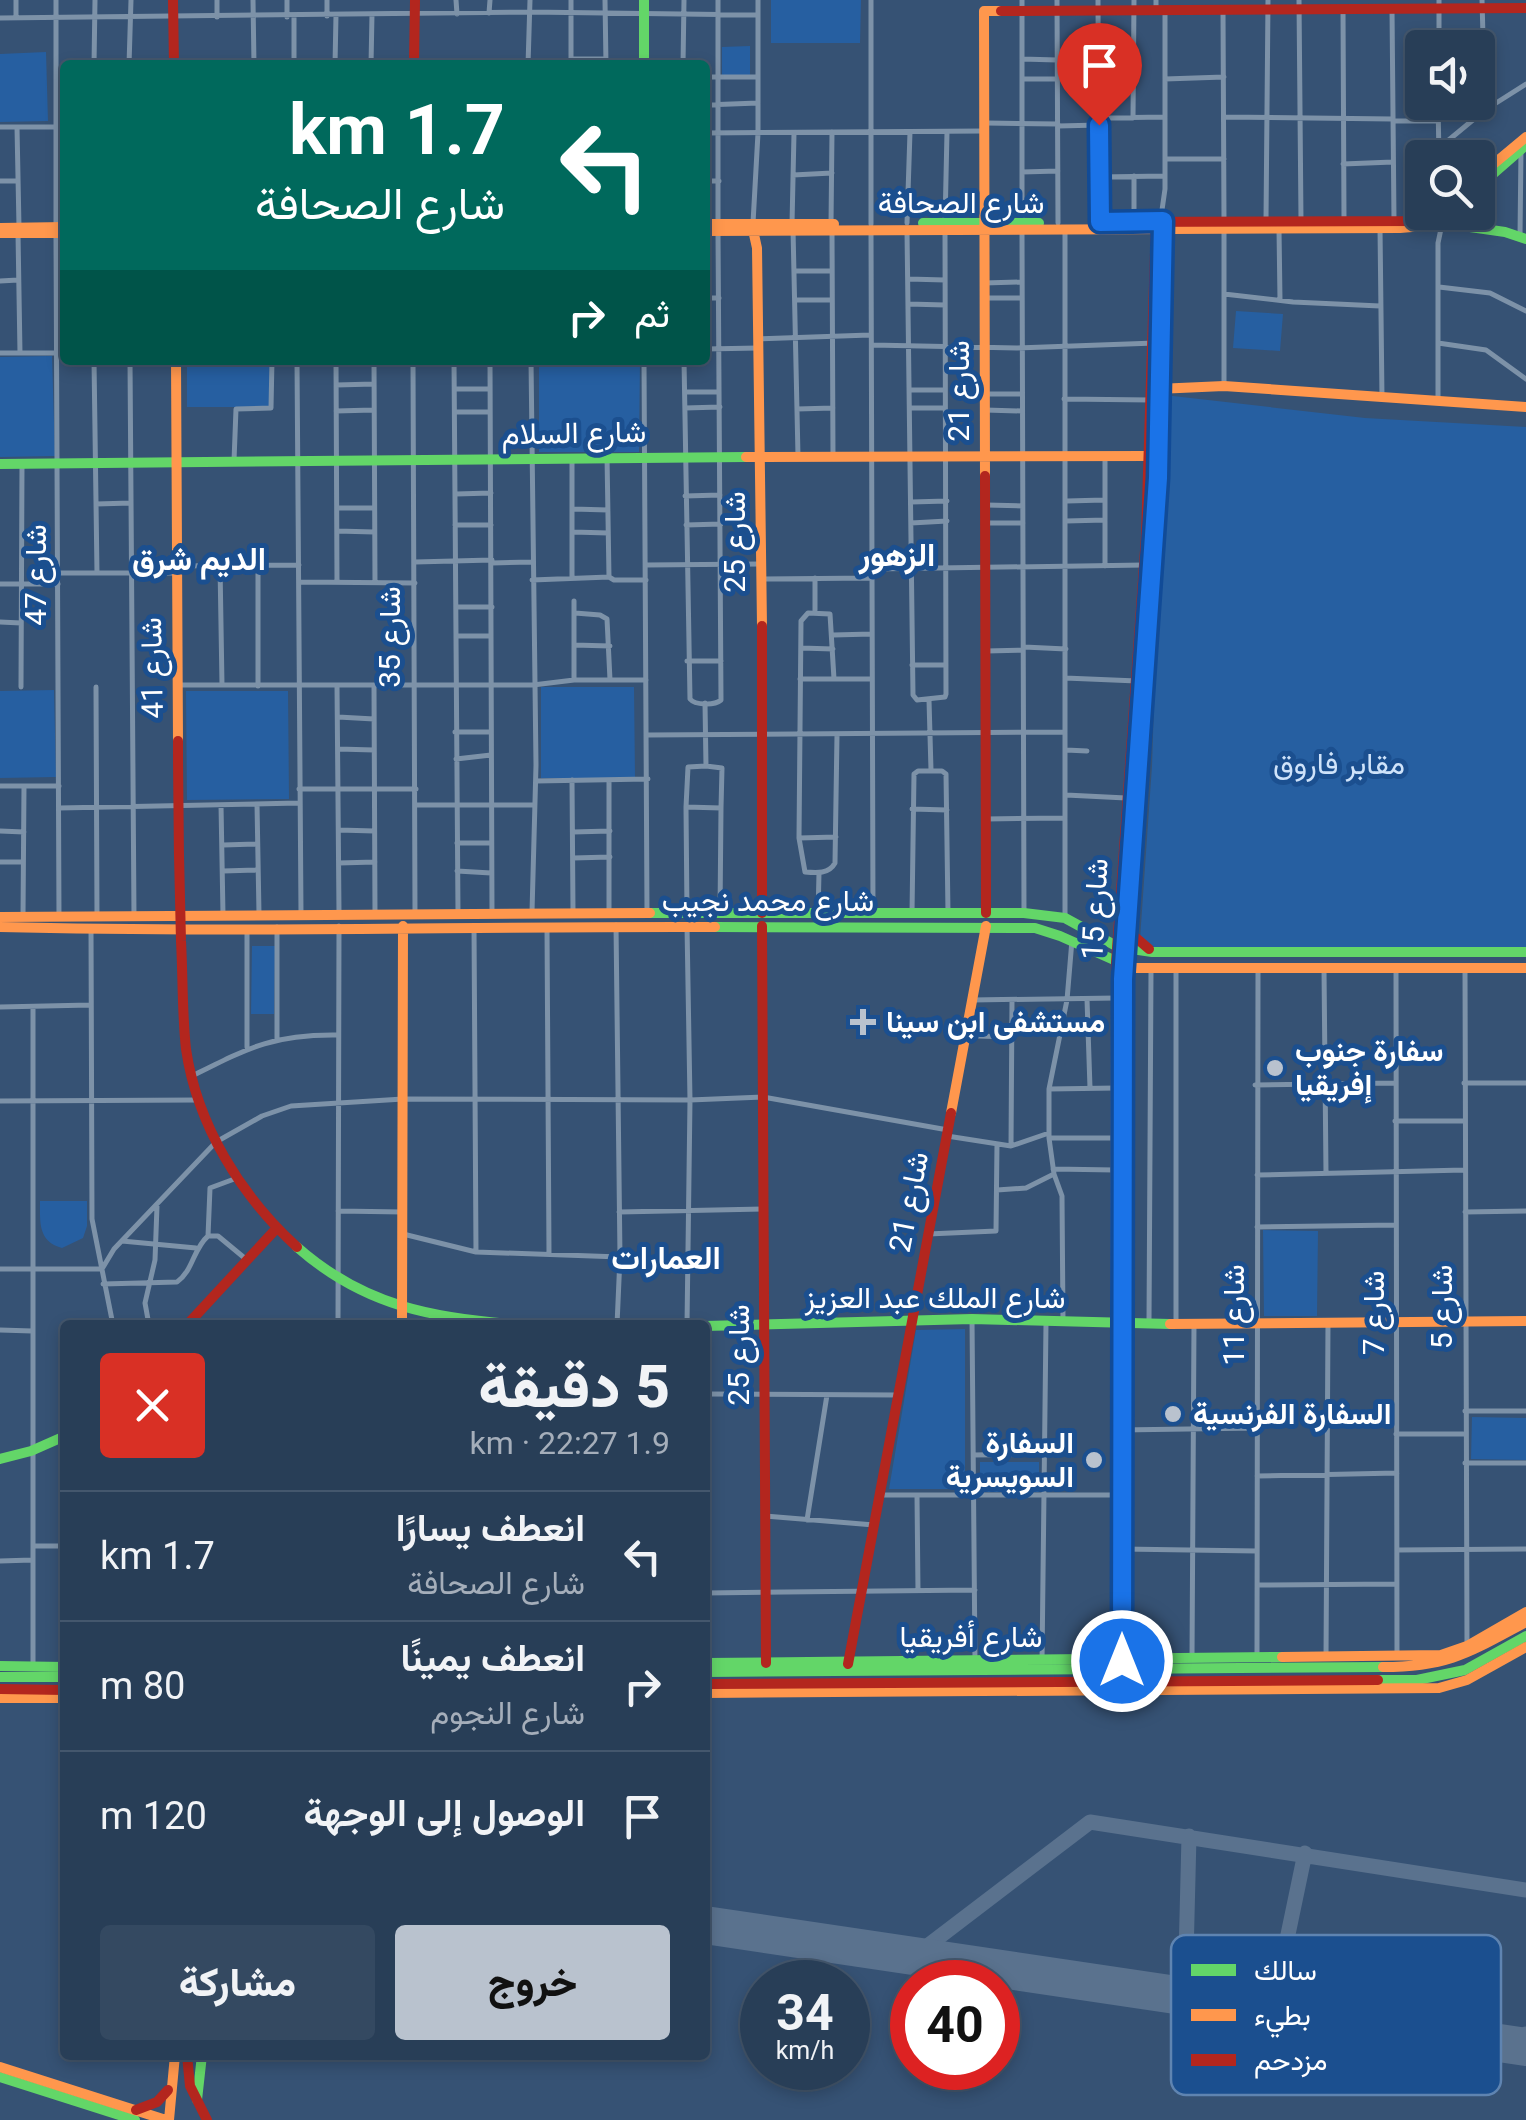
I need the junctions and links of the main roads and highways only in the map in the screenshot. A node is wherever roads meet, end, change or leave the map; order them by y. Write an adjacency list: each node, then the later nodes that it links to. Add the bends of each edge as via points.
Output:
1 (174, 0): 20 (main road)
2 (415, 0): 21 (main road)
3 (644, 0): 22 (main road)
4 (1439, 4): 5 (main road); 17 (main road)
5 (1482, 4): 19 (main road)
6 (1022, 5): 7 (main road); 16 (main road)
7 (1057, 5): 8 (main road)
8 (1098, 5): 9 (main road)
9 (1134, 5): 18 (main road)
10 (1186, 5): 11 (main road); 18 (main road)
11 (1209, 5): 12 (main road)
12 (1249, 5): 13 (main road)
13 (1268, 5): 14 (main road)
14 (1299, 5): 15 (main road)
15 (1324, 5): 17 (main road)
16 (984, 6): 31 (main road, شارع 21)
17 (1385, 6)
18 (1159, 7)
19 (1526, 8)
20 (174, 60)
21 (414, 60)
22 (644, 60)
23 (1524, 144): 24 (main road); 25 (main road)
24 (1495, 165)
25 (1495, 171)
26 (1405, 220): 30 (main road, شارع الصحافة)
27 (1160, 222): 29 (main road, شارع الصحافة); 32 (main road, شارع الصحافة); 32 (main road, شارع الصحافة); 40 (main road, شارع 15)
28 (1405, 223): 30 (main road, شارع الصحافة)
29 (1224, 224): 30 (main road, شارع الصحافة); 30 (main road, شارع الصحافة)
30 (1279, 224)
31 (982, 225): 32 (main road, شارع الصحافة); 33 (main road, شارع الصحافة); 43 (main road, شارع 21)
32 (1062, 225)
33 (753, 226): 34 (main road, شارع الصحافة); 44 (main road, شارع 25)
34 (710, 227)
35 (0, 230): 36 (main road)
36 (60, 230)
37 (1495, 230): 38 (main road)
38 (1523, 237)
39 (176, 365): 45 (main road, شارع 41)
40 (1160, 394): 41 (main road, via 1224,386); 42 (main road, شارع 15)
41 (1526, 406)
42 (1154, 455): 43 (main road, شارع السلام); 47 (main road, شارع 15); 47 (main road, شارع 15)
43 (985, 456): 44 (main road, شارع السلام); 48 (main road, شارع 21)
44 (759, 458): 45 (main road, شارع السلام); 49 (main road, شارع 25)
45 (176, 462): 46 (main road, شارع السلام); 50 (main road, شارع 41)
46 (0, 464)
47 (1141, 681): 56 (main road, شارع 15); 56 (main road, شارع 15, via 1126,798)
48 (986, 912): 49 (main road, شارع محمد نجيب); 58 (main road, شارع محمد نجيب, via 1066,918)
49 (762, 913): 50 (main road, شارع محمد نجيب)
50 (180, 915): 51 (main road, شارع محمد نجيب); 57 (main road, شارع 41)
51 (0, 917)
52 (403, 926): 53 (main road, شارع محمد نجيب); 57 (main road, شارع محمد نجيب); 71 (main road)
53 (762, 926): 54 (main road, شارع محمد نجيب); 78 (main road, شارع 25)
54 (986, 926): 67 (main road, شارع محمد نجيب, via 1036,927 1094,951); 75 (main road, شارع 21)
55 (0, 927): 57 (main road, شارع محمد نجيب)
56 (1123, 927): 58 (main road); 59 (main road, شارع 15); 60 (main road)
57 (181, 930): 70 (main road, via 185,1029 198,1100 237,1178)
58 (1091, 934): 59 (main road, شارع محمد نجيب)
59 (1122, 948): 60 (main road, شارع محمد نجيب); 67 (main road, شارع 15)
60 (1152, 952): 63 (main road, شارع محمد نجيب)
61 (1526, 952): 62 (main road, شارع محمد نجيب)
62 (1411, 953): 63 (main road, شارع محمد نجيب); 66 (main road, via 1403,959)
63 (1376, 954): 65 (main road, via 1387,957)
64 (1526, 968): 66 (main road)
65 (1379, 969): 66 (main road); 67 (main road)
66 (1410, 969)
67 (1120, 972): 68 (main road, شارع 15); 68 (main road, شارع 15)
68 (1119, 1092): 69 (main road, شارع 15); 69 (main road, شارع 15)
69 (1120, 1170): 77 (main road, شارع 15)
70 (276, 1230): 71 (main road, via 338,1277); 72 (main road)
71 (401, 1307): 73 (main road); 74 (main road)
72 (192, 1320)
73 (402, 1320)
74 (453, 1320)
75 (912, 1321): 77 (main road, شارع الملك عبد العزيز); 78 (main road, شارع الملك عبد العزيز); 89 (main road, شارع 21)
76 (1526, 1321): 77 (main road, شارع الملك عبد العزيز)
77 (1120, 1323): 80 (main road, شارع 15)
78 (764, 1325): 79 (main road, شارع الملك عبد العزيز); 88 (main road, شارع 25)
79 (710, 1326)
80 (1120, 1430): 93 (main road, شارع 15); 93 (main road, شارع 15)
81 (60, 1438): 82 (main road)
82 (0, 1459)
83 (1526, 1612): 93 (main road, شارع أفريقيا, via 1440,1655 1192,1659)
84 (1526, 1622): 97 (main road, شارع أفريقيا, via 1432,1666)
85 (1526, 1636): 95 (main road, شارع أفريقيا)
86 (1526, 1647): 95 (main road, شارع أفريقيا)
87 (710, 1664): 88 (main road, شارع أفريقيا)
88 (766, 1664): 89 (main road, شارع أفريقيا)
89 (848, 1664): 92 (main road, شارع أفريقيا)
90 (0, 1666): 91 (main road)
91 (60, 1666)
92 (936, 1667): 93 (main road, شارع أفريقيا); 93 (main road, شارع أفريقيا, via 1042,1661); 94 (main road, شارع أفريقيا)
93 (1114, 1669): 97 (main road, شارع أفريقيا); 99 (main road, شارع أفريقيا)
94 (710, 1672)
95 (1466, 1675): 97 (main road, شارع أفريقيا); 102 (main road, شارع أفريقيا, via 1438,1688)
96 (0, 1676): 98 (main road)
97 (1133, 1676)
98 (60, 1677)
99 (710, 1684)
100 (0, 1688): 101 (main road)
101 (60, 1690)
102 (710, 1694)
103 (0, 1698): 104 (main road)
104 (60, 1698)
105 (174, 2060): 110 (main road)
106 (187, 2060): 111 (main road)
107 (201, 2060): 111 (main road)
108 (0, 2067): 112 (main road)
109 (0, 2078): 112 (main road)
110 (170, 2086): 112 (main road); 113 (main road)
111 (197, 2100): 114 (main road)
112 (136, 2115): 113 (main road)
113 (168, 2120)
114 (207, 2120)

